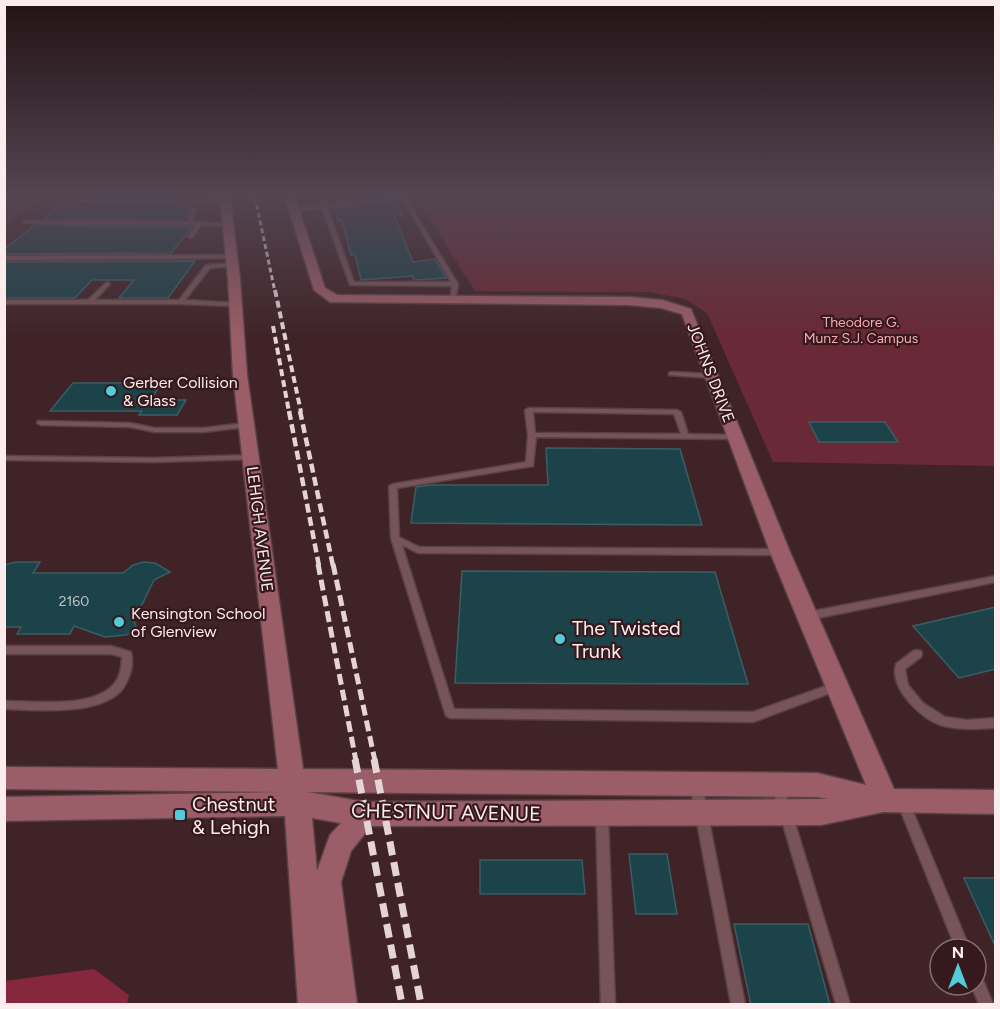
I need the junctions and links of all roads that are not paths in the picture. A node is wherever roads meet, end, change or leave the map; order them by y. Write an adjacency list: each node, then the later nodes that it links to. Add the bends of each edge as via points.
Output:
1 (230, 244): 6 (street, LEHIGH AVENUE)
2 (305, 244): 9 (street, JOHNS DRIVE, via 320,290 334,299)
3 (338, 244): 8 (lane, via 352,284)
4 (431, 244): 8 (lane)
5 (4, 258): 6 (lane)
6 (232, 260): 12 (lane, via 208,266); 13 (street, LEHIGH AVENUE)
7 (107, 284): 11 (lane)
8 (455, 284): 9 (lane)
9 (453, 301): 15 (street, JOHNS DRIVE, via 662,304 687,312)
10 (4, 302): 11 (lane)
11 (90, 302): 12 (lane)
12 (181, 302): 13 (lane)
13 (236, 304): 17 (street, LEHIGH AVENUE)
14 (671, 375): 15 (lane)
15 (713, 376): 20 (street, JOHNS DRIVE)
16 (41, 423): 17 (lane, via 130,425 155,430 203,430)
17 (246, 424): 21 (street, LEHIGH AVENUE)
18 (532, 435): 19 (lane); 19 (lane, via 529,410 677,412); 23 (lane, via 530,464 393,486)
19 (685, 436): 20 (lane)
20 (736, 437): 24 (street, JOHNS DRIVE)
21 (251, 457): 22 (lane); 35 (street, LEHIGH AVENUE)
22 (4, 458)
23 (395, 538): 24 (lane, via 418,550); 29 (lane, via 450,713 753,717)
24 (780, 552): 26 (street, JOHNS DRIVE)
25 (996, 579): 26 (lane)
26 (808, 616): 29 (street, JOHNS DRIVE)
27 (4, 650): 30 (lane, via 111,650 127,655 125,675 115,691 87,705)
28 (917, 654): 31 (lane, via 900,667 903,686 919,706 943,721 967,725)
29 (838, 686): 36 (street, JOHNS DRIVE)
30 (4, 705)
31 (996, 723)
32 (4, 777): 35 (street, CHESTNUT AVENUE)
33 (696, 785): 34 (street, CHESTNUT AVENUE); 35 (street, CHESTNUT AVENUE); 40 (lane)
34 (777, 785): 36 (street, CHESTNUT AVENUE, via 817,786); 41 (lane)
35 (294, 792): 38 (street, CHESTNUT AVENUE); 42 (street, CHESTNUT AVENUE); 44 (street, LEHIGH AVENUE)
36 (894, 801): 37 (street, CHESTNUT AVENUE); 41 (street, CHESTNUT AVENUE, via 821,813); 43 (lane)
37 (996, 802)
38 (4, 809)
39 (601, 813): 40 (street, CHESTNUT AVENUE); 42 (street, CHESTNUT AVENUE); 46 (lane)
40 (701, 813): 41 (street, CHESTNUT AVENUE); 47 (lane)
41 (785, 813): 48 (lane)
42 (365, 814): 45 (street, via 340,844 327,882)
43 (957, 937)
44 (314, 1005)
45 (341, 1005)
46 (608, 1005)
47 (738, 1005)
48 (843, 1005)

